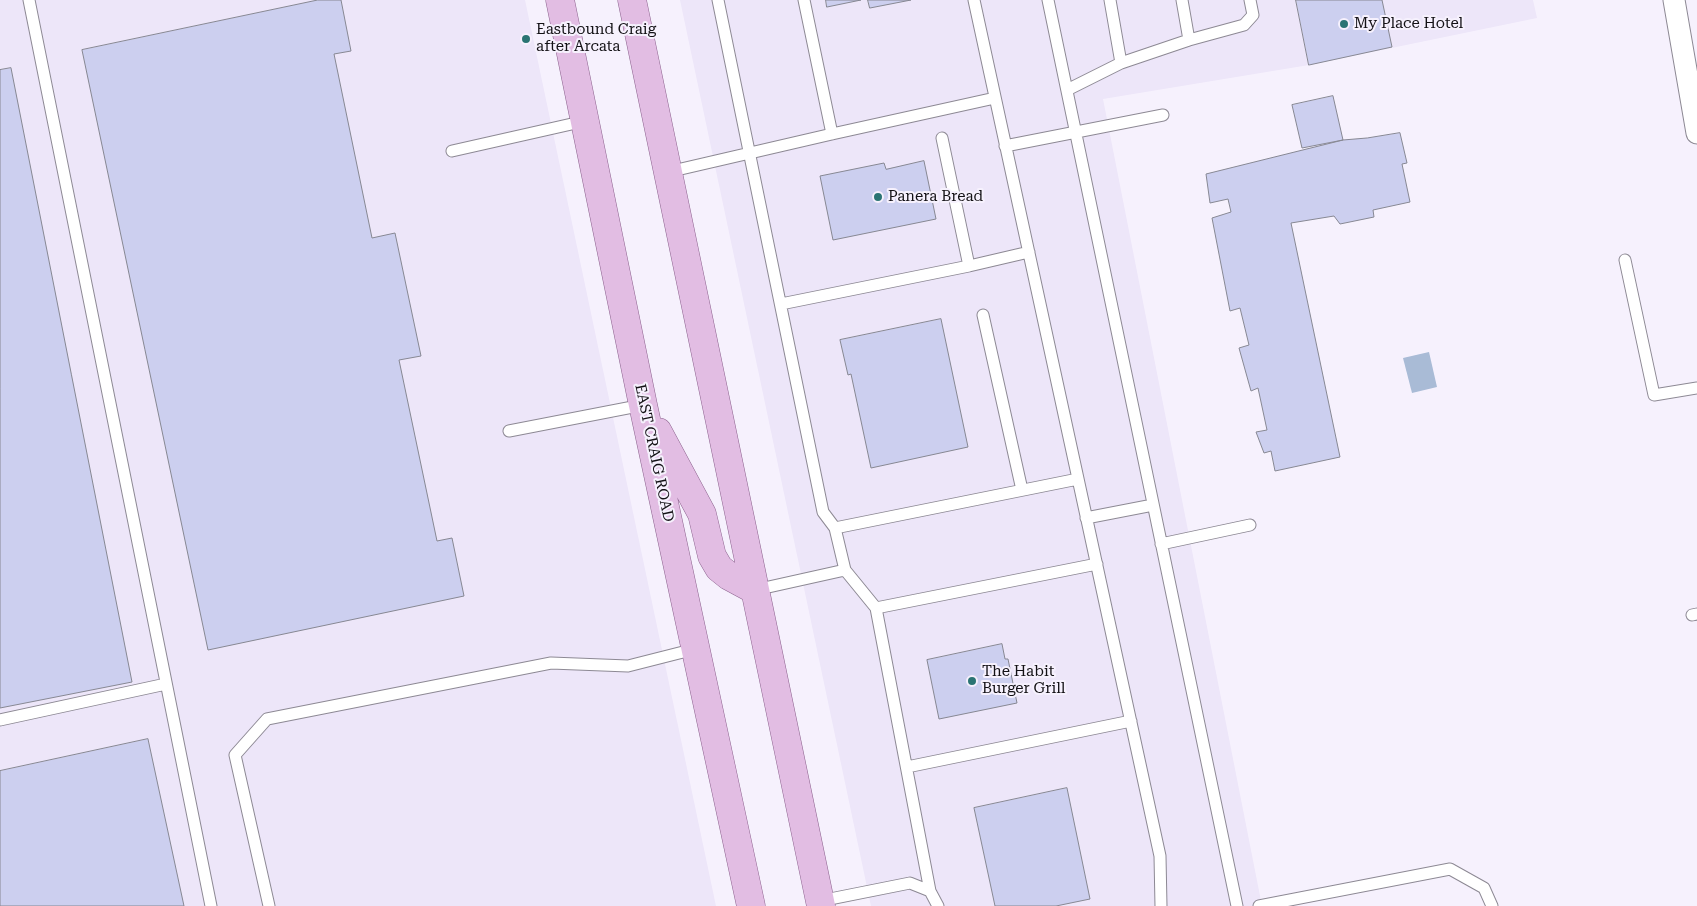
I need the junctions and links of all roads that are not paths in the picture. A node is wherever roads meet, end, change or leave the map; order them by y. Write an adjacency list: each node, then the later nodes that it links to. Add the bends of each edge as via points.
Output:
1 (29, 0): 47 (lane)
2 (560, 0): 18 (main road, EAST CRAIG ROAD)
3 (632, 0): 26 (main road)
4 (718, 0): 25 (lane)
5 (804, 0): 21 (lane)
6 (974, 0): 16 (lane)
7 (1048, 0): 15 (lane)
8 (1110, 0): 14 (lane)
9 (1182, 0): 12 (lane)
10 (1250, 0): 12 (lane, via 1253,15 1244,25)
11 (1674, 0): 13 (street)
12 (1189, 40): 14 (lane)
13 (1690, 50): 20 (street)
14 (1121, 63): 15 (lane)
15 (1067, 90): 19 (lane)
16 (995, 98): 21 (lane); 23 (lane)
17 (1163, 115): 19 (lane)
18 (585, 121): 24 (lane); 33 (main road, EAST CRAIG ROAD)
19 (1076, 132): 23 (lane); 37 (lane)
20 (1697, 133)
21 (832, 134): 25 (lane)
22 (942, 138): 29 (lane)
23 (1005, 146): 27 (lane)
24 (452, 151)
25 (750, 153): 26 (lane); 30 (lane)
26 (668, 172): 44 (main road)
27 (1029, 252): 29 (lane); 35 (lane)
28 (1625, 260): 32 (lane, via 1654,395)
29 (969, 266): 30 (lane)
30 (781, 304): 40 (lane, via 823,512)
31 (983, 315): 36 (lane)
32 (1697, 388)
33 (643, 405): 34 (lane); 44 (main road, via 702,514 712,556 719,568); 46 (main road, EAST CRAIG ROAD)
34 (509, 431)
35 (1078, 479): 36 (lane); 38 (lane)
36 (1022, 490): 40 (lane)
37 (1153, 505): 38 (lane); 41 (lane)
38 (1086, 518): 42 (lane)
39 (1250, 525): 41 (lane)
40 (835, 528): 43 (lane)
41 (1161, 544): 58 (lane)
42 (1097, 564): 45 (lane); 49 (lane)
43 (845, 570): 44 (lane); 45 (lane)
44 (755, 590): 52 (main road)
45 (876, 608): 50 (lane)
46 (696, 649): 54 (lane, via 628,666 551,663 267,719 236,755); 55 (main road, EAST CRAIG ROAD)
47 (166, 684): 48 (lane); 53 (lane)
48 (0, 720)
49 (1131, 721): 50 (lane); 57 (lane, via 1160,856)
50 (907, 766): 51 (lane)
51 (930, 891): 52 (lane, via 910,883); 56 (lane)
52 (820, 904)
53 (211, 906)
54 (269, 906)
55 (751, 906)
56 (938, 906)
57 (1160, 906)
58 (1238, 906)
59 (1259, 906): 60 (lane, via 1450,869 1484,888)
60 (1492, 906)

